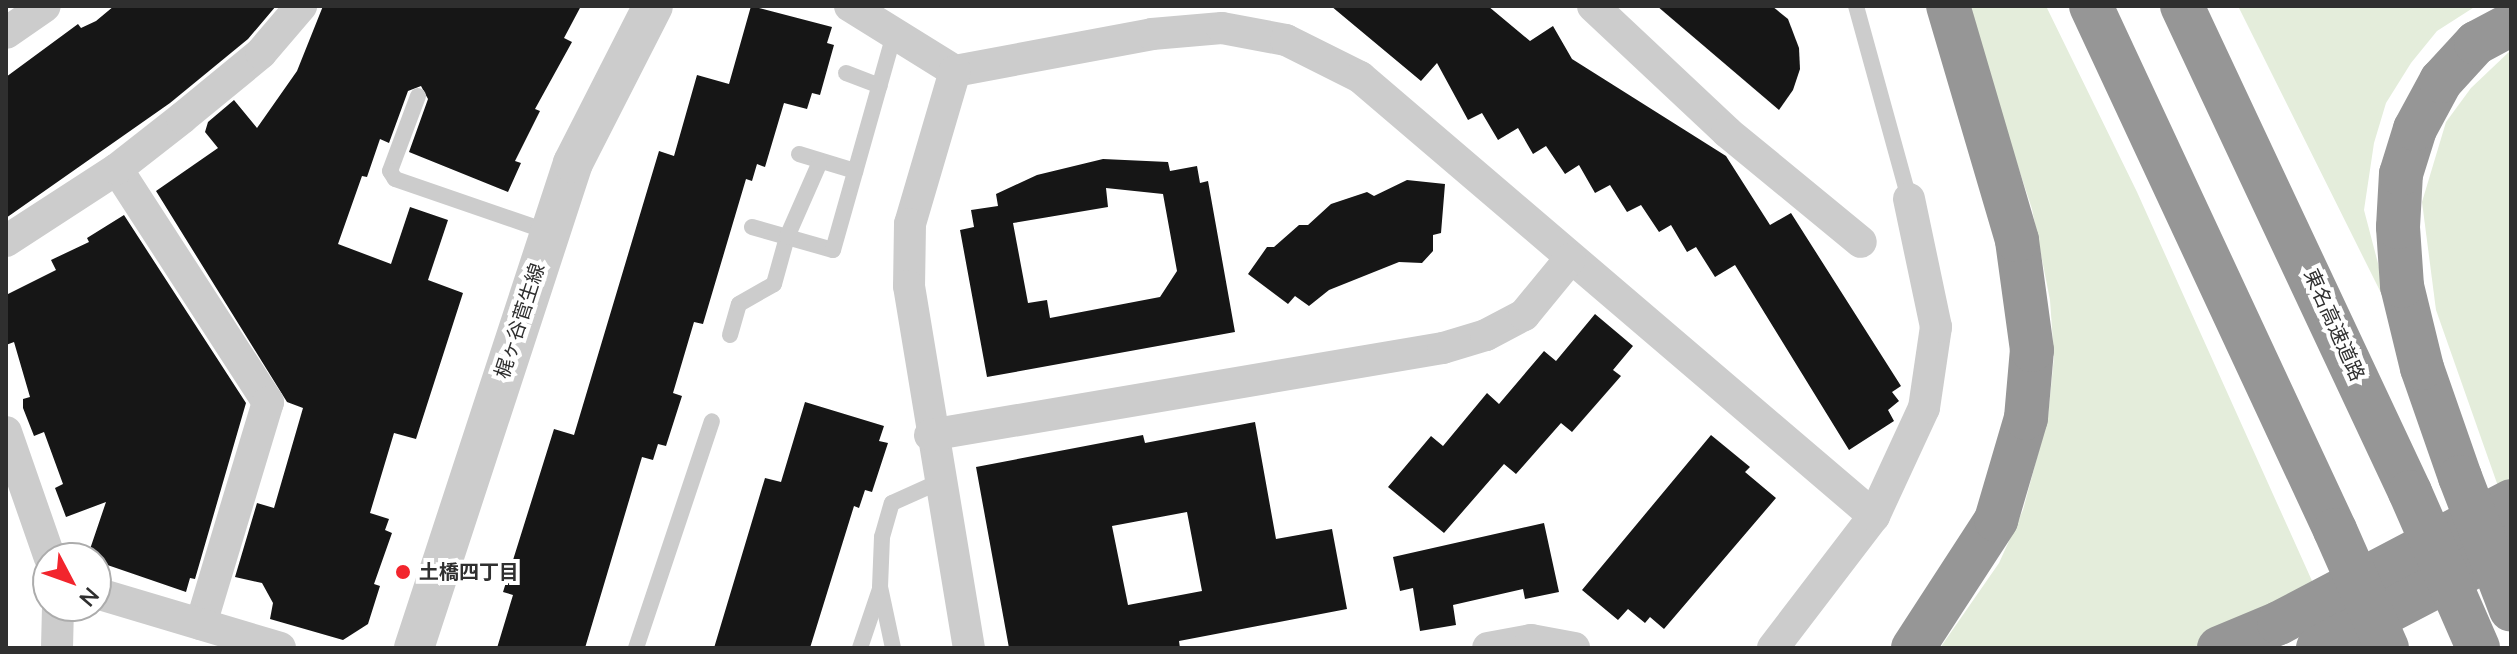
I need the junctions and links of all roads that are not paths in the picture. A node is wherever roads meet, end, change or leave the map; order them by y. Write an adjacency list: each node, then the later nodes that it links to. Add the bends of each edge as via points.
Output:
1 (45, 6): 11 (street)
2 (301, 6): 19 (street, via 261,53)
3 (653, 6): 23 (street, 梶ヶ谷菅生線, via 573,163)
4 (850, 6): 12 (street)
5 (1593, 6): 26 (street, via 1727,132)
6 (1856, 6): 21 (lane)
7 (1948, 6): 53 (highway, via 2017,240 2032,350 2026,418 1996,520)
8 (2091, 6): 56 (highway, bridge)
9 (2182, 6): 57 (highway, 東名高速道路, bridge)
10 (2511, 24): 40 (highway, bridge, via 2476,43 2441,81 2415,129 2401,174 2398,227 2402,286 2422,368)
11 (6, 33)
12 (894, 35): 13 (street); 15 (lane)
13 (955, 71): 27 (street, via 1194,30 1222,28 1286,40 1360,77); 31 (street, via 932,134 910,224 909,286)
14 (846, 73): 15 (lane)
15 (880, 86): 20 (lane)
16 (418, 96): 23 (lane, via 390,171 395,179)
17 (799, 154): 18 (lane)
18 (820, 162): 20 (lane); 24 (lane)
19 (117, 169): 25 (street); 42 (street, via 268,402)
20 (855, 171): 24 (lane, via 833,250)
21 (1909, 199): 35 (street, via 1936,327 1924,408)
22 (752, 227): 24 (lane)
23 (549, 232): 45 (street, 梶ヶ谷菅生線)
24 (787, 237): 28 (lane, via 774,284 739,304)
25 (6, 241)
26 (1861, 242)
27 (1570, 259): 31 (street, via 1524,315 1486,335 1443,348); 35 (street)
28 (730, 335)
29 (712, 421): 46 (lane)
30 (6, 432): 33 (street)
31 (930, 435): 32 (street)
32 (939, 482): 38 (lane, via 892,503 882,537); 49 (street)
33 (17, 498): 36 (street)
34 (2511, 501): 54 (highway, via 2279,623)
35 (1874, 516): 52 (street)
36 (41, 542)
37 (2511, 547): 55 (highway)
38 (880, 587): 47 (lane); 48 (lane)
39 (112, 598): 42 (street)
40 (2511, 610)
41 (58, 622): 43 (street)
42 (201, 624): 44 (street)
43 (57, 648)
44 (280, 648)
45 (414, 648)
46 (636, 648)
47 (860, 648)
48 (893, 648)
49 (969, 648)
50 (1488, 648): 51 (street, via 1531,640)
51 (1574, 648)
52 (1773, 648)
53 (1913, 648)
54 (2219, 648)
55 (2318, 648)
56 (2387, 648)
57 (2478, 648)

